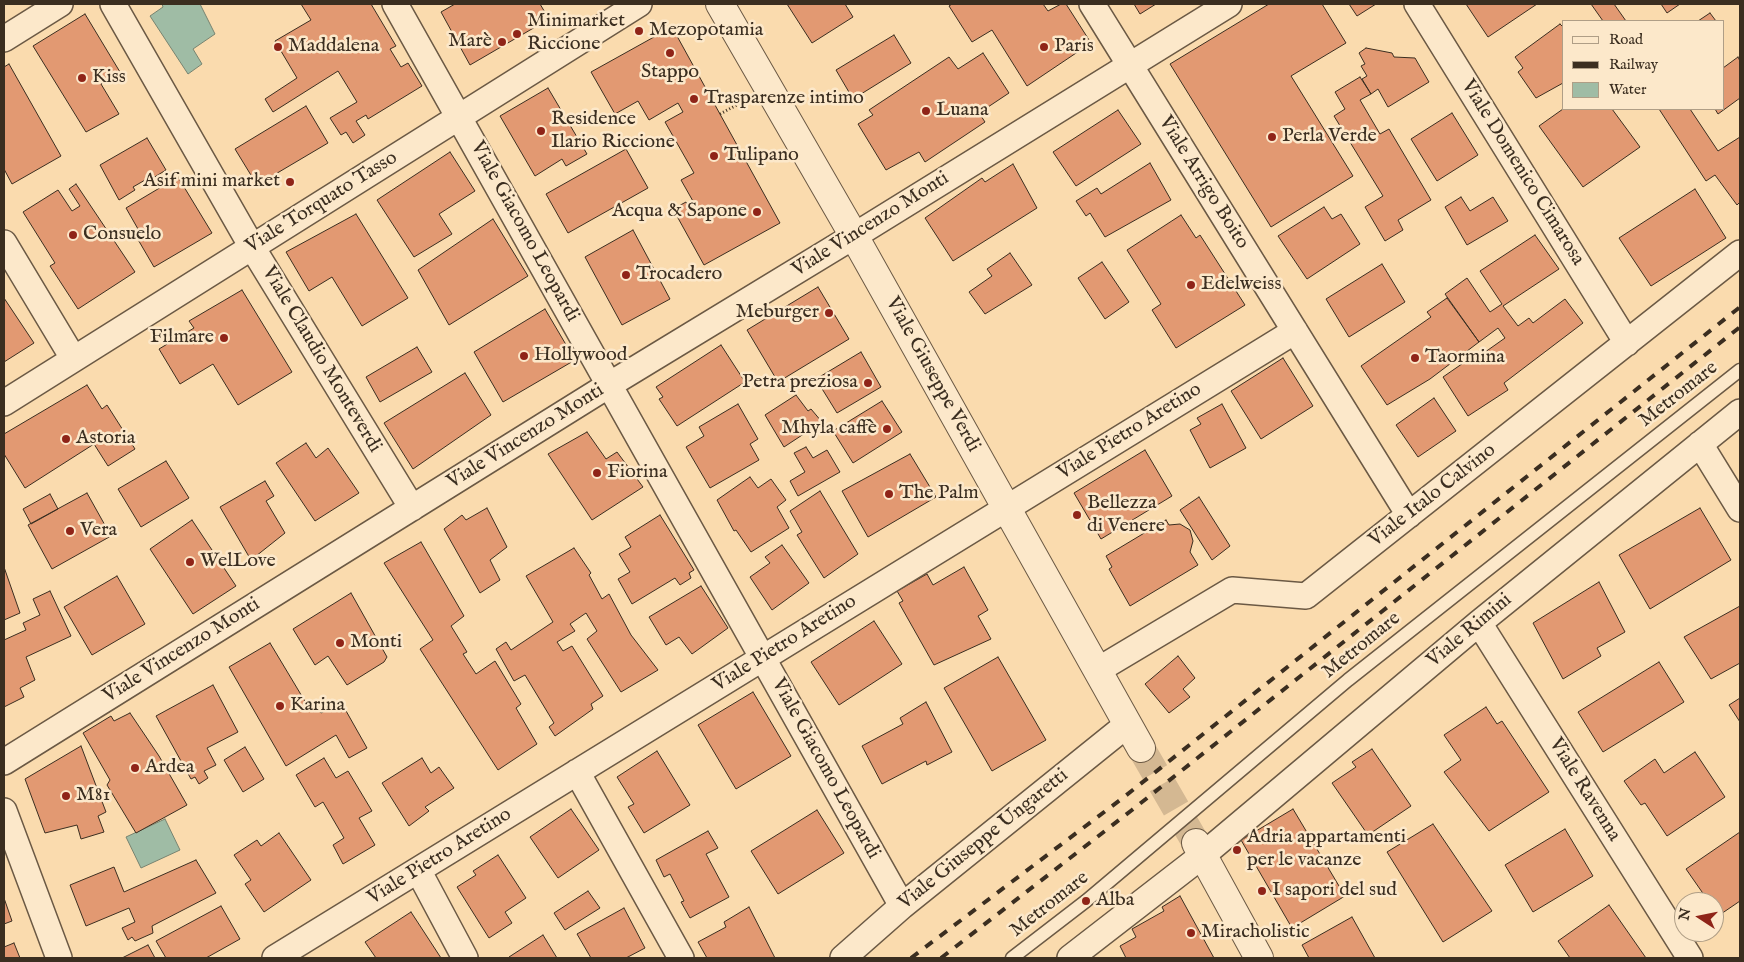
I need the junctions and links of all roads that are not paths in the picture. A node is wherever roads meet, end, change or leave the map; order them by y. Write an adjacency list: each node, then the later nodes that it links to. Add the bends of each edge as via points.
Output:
1 (60, 4): 9 (street)
2 (113, 4): 14 (street, Viale Claudio Monteverdi)
3 (395, 4): 11 (street, Viale Giacomo Leopardi)
4 (639, 4): 11 (street, Viale Torquato Tasso)
5 (720, 4): 12 (street, Viale Giuseppe Verdi)
6 (1092, 4): 10 (street, Viale Arrigo Boito)
7 (1229, 4): 10 (street, Viale Vincenzo Monti)
8 (1417, 4): 17 (street, Viale Domenico Cimarosa)
9 (4, 39)
10 (1130, 65): 12 (street, Viale Vincenzo Monti); 16 (street, Viale Arrigo Boito)
11 (459, 117): 14 (street, Viale Torquato Tasso); 20 (street, Viale Giacomo Leopardi)
12 (854, 236): 20 (street, Viale Vincenzo Monti); 25 (street, Viale Giuseppe Verdi)
13 (4, 243): 18 (street)
14 (252, 247): 18 (street, Viale Torquato Tasso); 24 (street, Viale Claudio Monteverdi)
15 (1740, 253): 17 (street, Viale Italo Calvino)
16 (1295, 331): 25 (street, Viale Pietro Aretino); 27 (street, Viale Arrigo Boito)
17 (1627, 342): 27 (street, Viale Italo Calvino)
18 (73, 358): 21 (street, Viale Torquato Tasso)
19 (1740, 370): 44 (lane, Metromare, via 1348,680 1086,901)
20 (609, 385): 24 (street, Viale Vincenzo Monti); 29 (street, Viale Giacomo Leopardi)
21 (4, 403)
22 (1740, 412): 23 (street, Viale Rimini)
23 (1700, 444): 26 (street); 28 (street, Viale Rimini)
24 (412, 508): 33 (street, Viale Vincenzo Monti)
25 (1007, 508): 29 (street, Viale Pietro Aretino); 30 (street, Viale Giuseppe Verdi)
26 (1740, 510)
27 (1409, 515): 30 (street, Viale Italo Calvino, via 1306,596 1232,590)
28 (1479, 623): 36 (street, Viale Rimini); 47 (street, Viale Ravenna)
29 (763, 658): 34 (street, Viale Pietro Aretino); 38 (street, Viale Giacomo Leopardi)
30 (1098, 670): 31 (street, Viale Giuseppe Verdi)
31 (1128, 724): 32 (street, Viale Giuseppe Verdi); 38 (street, Viale Giuseppe Ungaretti)
32 (1141, 748)
33 (4, 762)
34 (577, 772): 37 (street, Viale Pietro Aretino); 42 (street)
35 (4, 811): 39 (street)
36 (1200, 849): 45 (street, Viale Rimini); 46 (street)
37 (418, 870): 40 (street, Viale Pietro Aretino); 41 (street)
38 (902, 906): 43 (street, Viale Giuseppe Ungaretti)
39 (59, 958)
40 (275, 958)
41 (465, 958)
42 (681, 958)
43 (843, 958)
44 (1012, 958)
45 (1070, 958)
46 (1259, 958)
47 (1690, 958)

